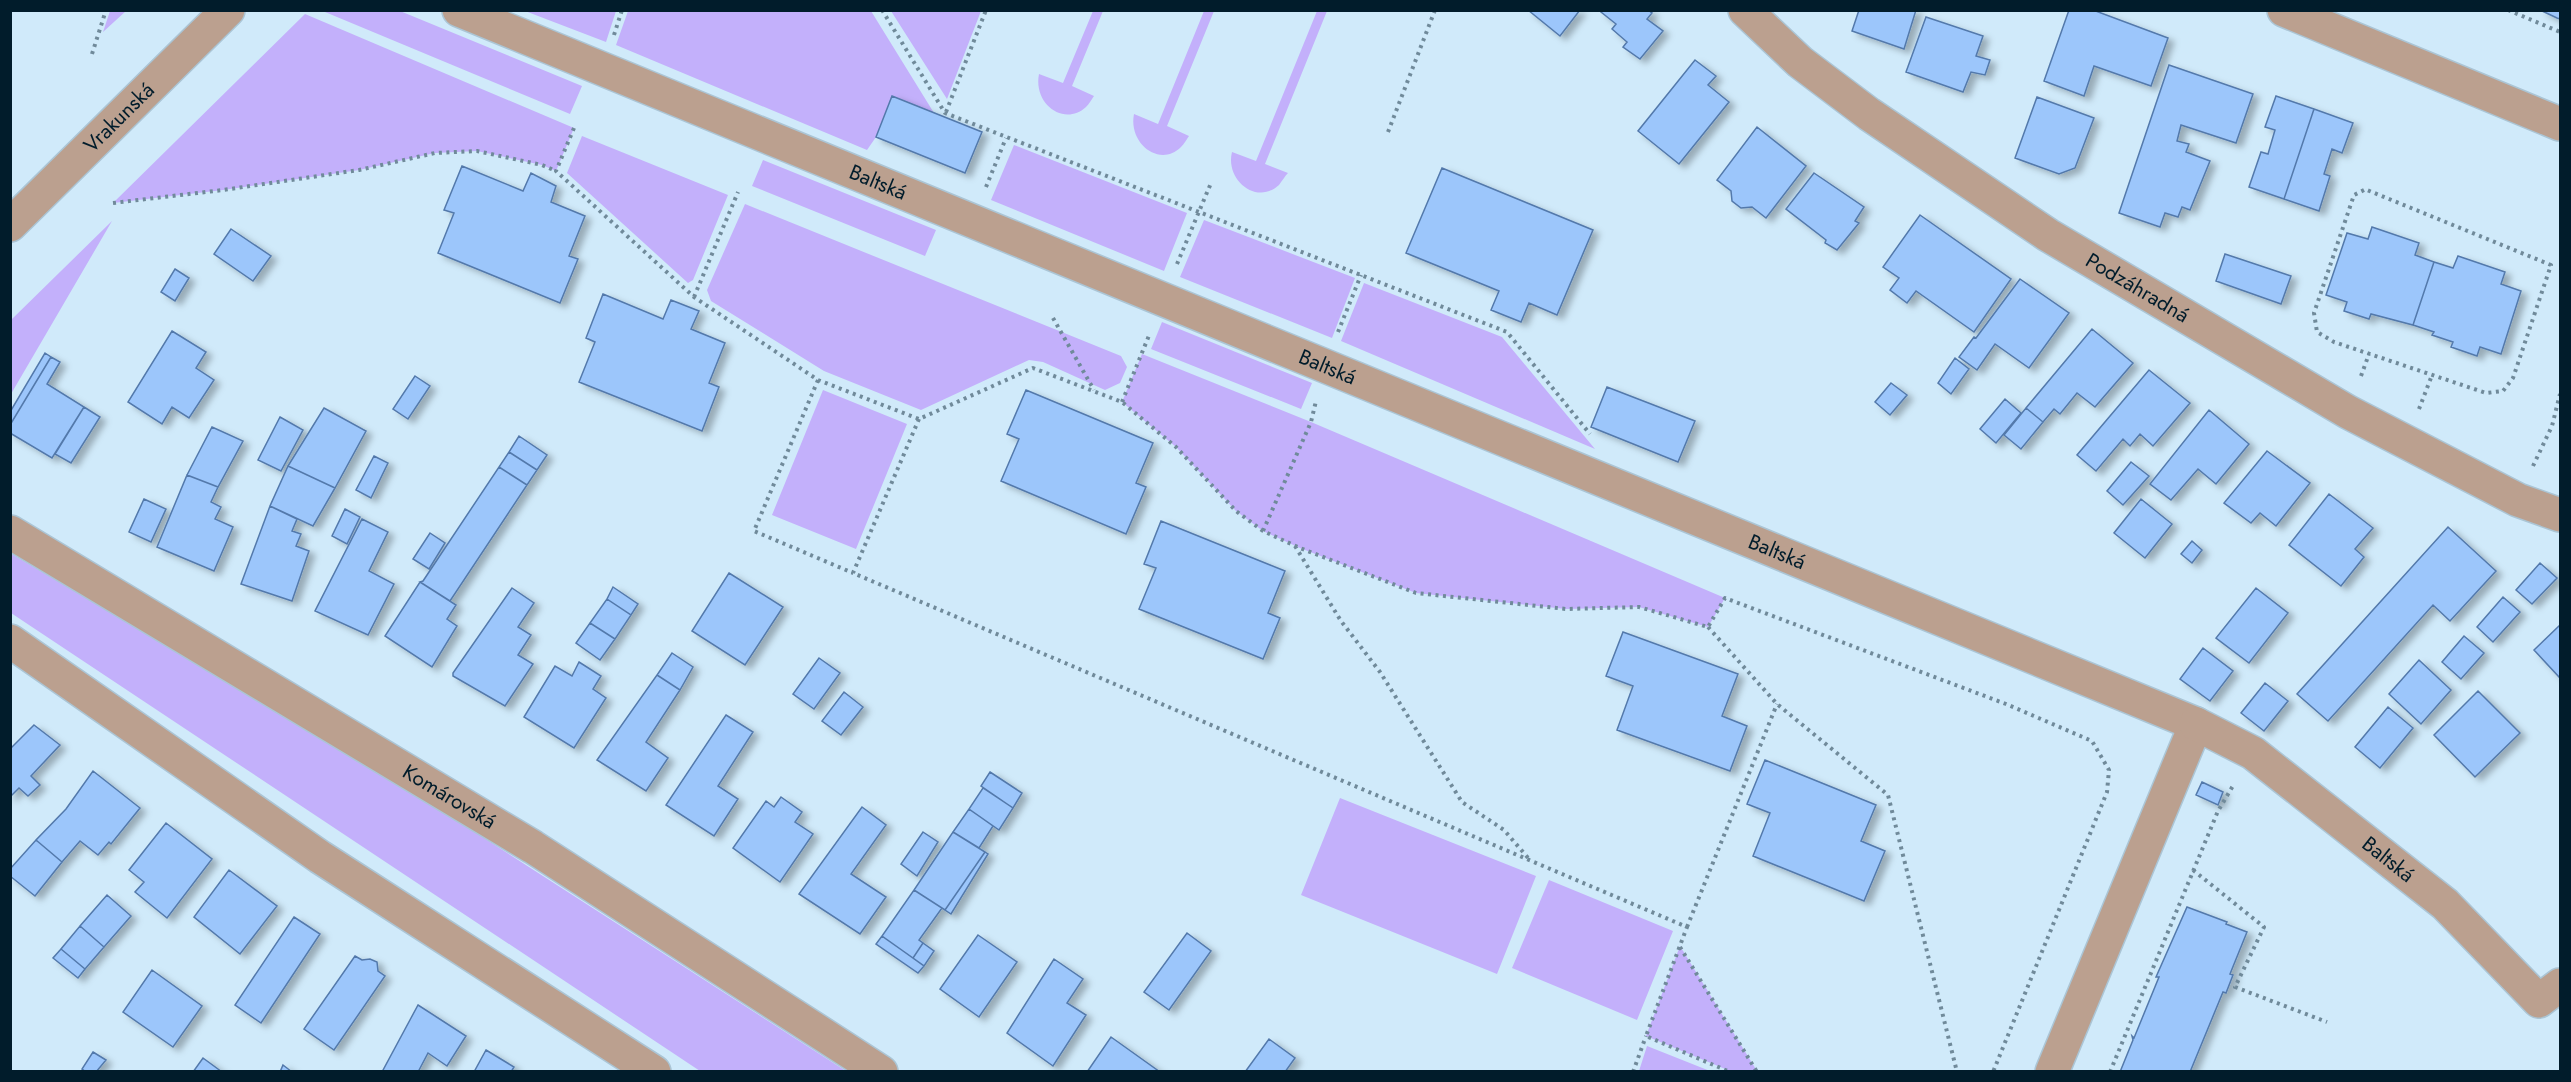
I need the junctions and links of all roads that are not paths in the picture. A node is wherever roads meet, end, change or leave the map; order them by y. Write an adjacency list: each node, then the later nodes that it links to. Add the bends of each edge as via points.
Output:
1 (228, 10): 6 (street, Vrakunská)
2 (459, 10): 10 (street, Baltská)
3 (1745, 10): 7 (street, Podzáhradná, via 1800,62 1869,114 2048,235 2348,412 2518,500)
4 (2284, 10): 5 (street)
5 (2560, 124)
6 (10, 225)
7 (2560, 515)
8 (10, 532): 13 (street, Komárovská, via 533,847)
9 (10, 641): 12 (street, via 320,857)
10 (2196, 724): 11 (street, Baltská, via 2253,753 2445,904 2539,1001); 14 (street)
11 (2560, 985)
12 (654, 1071)
13 (881, 1071)
14 (2052, 1071)

